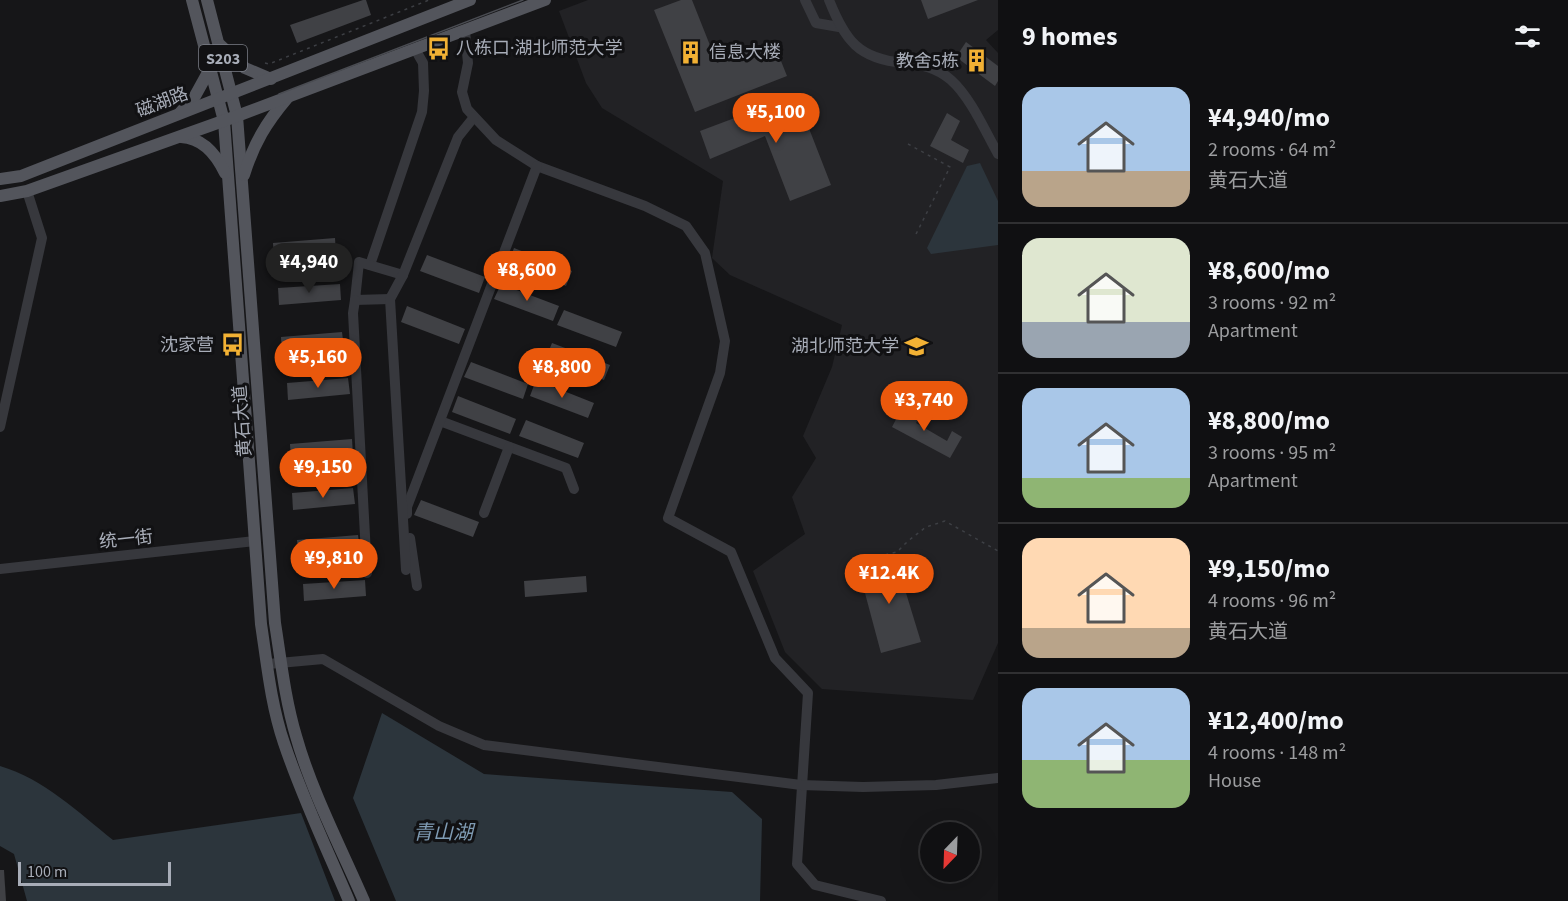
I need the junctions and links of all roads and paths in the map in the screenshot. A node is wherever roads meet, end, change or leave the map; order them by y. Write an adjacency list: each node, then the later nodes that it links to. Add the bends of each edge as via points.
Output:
1 (192, 0): 13 (main road, 黄石大道 / S203)
2 (207, 0): 10 (main road, 黄石大道 / S203)
3 (429, 0): 12 (path, via 269,64)
4 (470, 0): 14 (main road, 磁湖路)
5 (545, 0): 9 (main road)
6 (805, 0): 8 (street, via 816,23)
7 (829, 0): 8 (street)
8 (839, 27): 24 (street, via 860,50 889,61 926,65 951,80)
9 (465, 31): 11 (main road); 20 (street, via 468,63 462,92)
10 (219, 43): 14 (main road, via 245,68); 15 (main road, 黄石大道 / S203)
11 (416, 49): 16 (main road); 32 (street, via 423,63 422,112)
12 (263, 63)
13 (211, 67): 17 (main road, 黄石大道 / S203); 18 (main road, via 195,96)
14 (271, 79): 15 (main road, 磁湖路)
15 (233, 94): 17 (main road, 磁湖路); 19 (main road, 黄石大道 / S203)
16 (289, 96): 19 (main road); 28 (main road, via 253,148)
17 (220, 99): 18 (main road, 磁湖路); 21 (main road, 黄石大道 / S203)
18 (178, 115): 26 (main road, 磁湖路, via 21,176)
19 (237, 116): 21 (main road, 磁湖路); 28 (main road, 黄石大道 / S203)
20 (474, 117): 25 (street, via 496,140); 33 (street, via 458,137)
21 (224, 121): 22 (main road, 磁湖路); 27 (main road, 黄石大道 / S203)
22 (177, 137): 27 (main road, via 193,138 206,147 217,158); 29 (main road, 磁湖路)
23 (908, 144): 31 (path, via 950,167)
24 (998, 154)
25 (537, 166): 36 (street); 51 (street, via 645,206 686,226 705,253 725,341 720,373 668,518 730,552 775,658 808,693)
26 (0, 179)
27 (228, 180): 41 (main road, 黄石大道 / S203)
28 (242, 180): 48 (main road, 黄石大道 / S203)
29 (27, 191): 30 (main road, 磁湖路); 37 (street, via 42,238)
30 (0, 196)
31 (915, 236)
32 (370, 265): 33 (street); 35 (street, via 359,262)
33 (403, 275): 34 (street)
34 (390, 299): 35 (street); 45 (street)
35 (355, 300): 46 (street)
36 (440, 421): 38 (street); 47 (street, via 407,507)
37 (0, 427)
38 (509, 447): 39 (street, via 566,468); 40 (street)
39 (574, 489)
40 (484, 513)
41 (255, 541): 44 (street, 统一街); 49 (main road, 黄石大道 / S203)
42 (998, 551): 43 (path, via 945,521 926,527 897,552 862,560)
43 (851, 568)
44 (0, 569)
45 (406, 570)
46 (367, 573)
47 (417, 585)
48 (281, 662): 49 (street); 51 (street, via 323,659 439,726 484,745); 53 (main road, 黄石大道 / S203, via 296,737)
49 (268, 664): 52 (main road, 黄石大道 / S203, via 283,741)
50 (998, 778): 51 (street, via 936,785)
51 (801, 785): 54 (street, via 797,864 815,885)
52 (349, 901)
53 (364, 901)
54 (881, 901)

